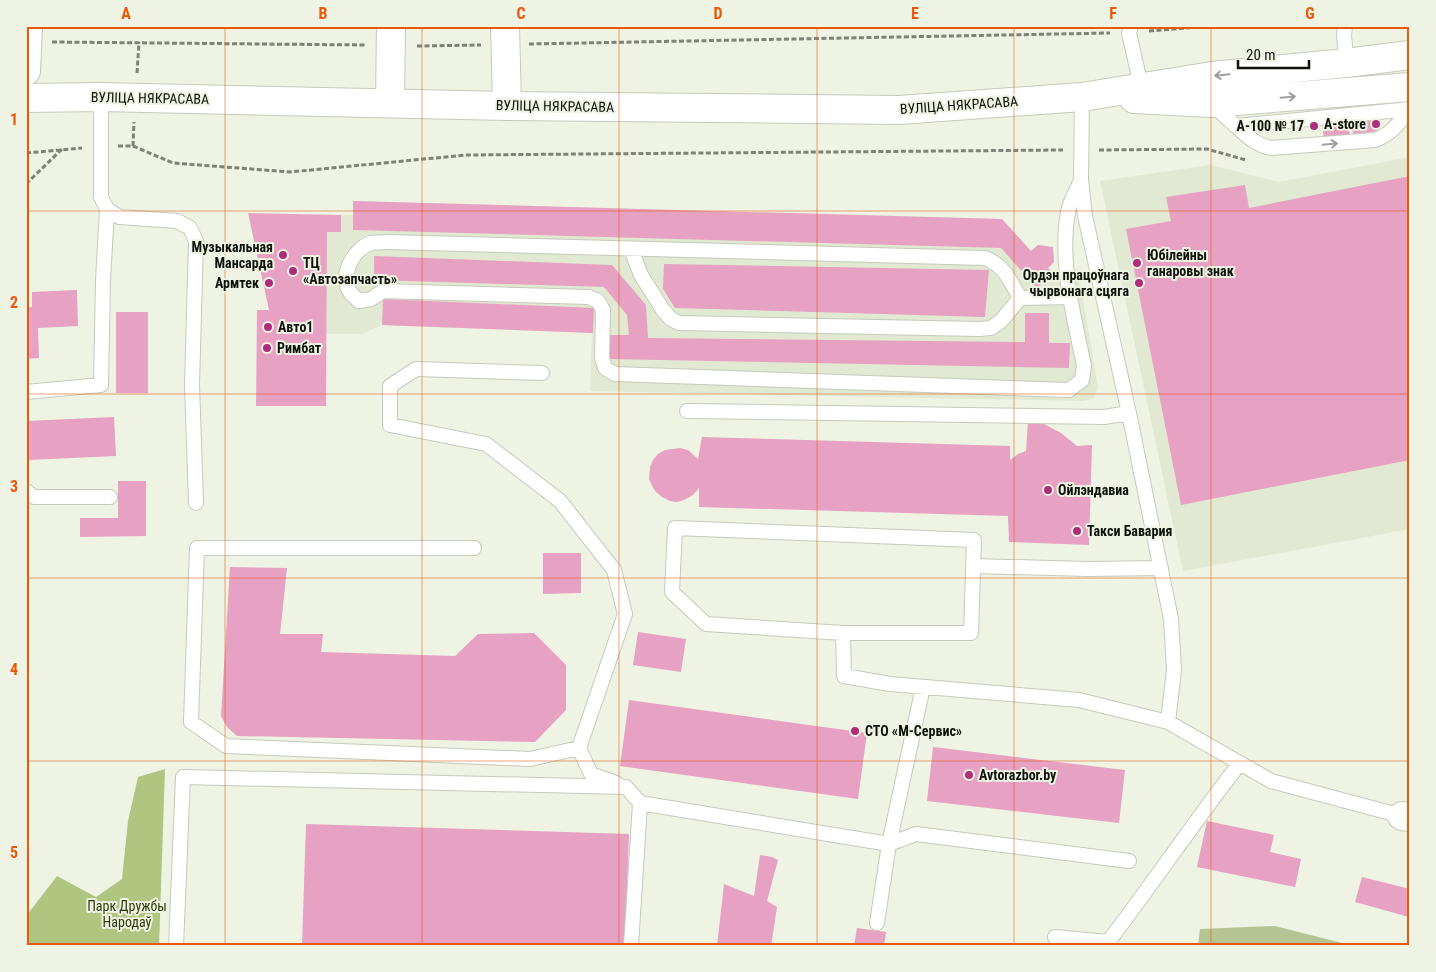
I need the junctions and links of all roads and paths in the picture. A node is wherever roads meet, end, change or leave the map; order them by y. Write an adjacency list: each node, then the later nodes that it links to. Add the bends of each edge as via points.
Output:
1 (1211, 26): 3 (path)
2 (1345, 26): 8 (lane)
3 (1130, 30): 6 (path); 10 (lane)
4 (28, 34): 5 (path); 9 (main road)
5 (391, 36): 6 (path); 15 (main road)
6 (505, 36): 18 (main road)
7 (1410, 55): 8 (main road, ВУЛІЦА НЯКРАСАВА)
8 (1346, 63): 10 (main road, ВУЛІЦА НЯКРАСАВА, one-way to 10); 17 (lane)
9 (26, 71)
10 (1141, 86): 13 (main road, ВУЛІЦА НЯКРАСАВА)
11 (1410, 87): 17 (main road, ВУЛІЦА НЯКРАСАВА)
12 (100, 97): 14 (main road, ВУЛІЦА НЯКРАСАВА); 15 (main road, ВУЛІЦА НЯКРАСАВА); 21 (lane)
13 (1082, 97): 16 (main road, ВУЛІЦА НЯКРАСАВА); 18 (main road, ВУЛІЦА НЯКРАСАВА, via 899,110); 23 (lane)
14 (26, 98)
15 (390, 103): 18 (main road, ВУЛІЦА НЯКРАСАВА)
16 (1212, 103): 17 (main road, ВУЛІЦА НЯКРАСАВА, one-way to 17); 20 (lane)
17 (1350, 104): 19 (lane); 20 (lane)
18 (506, 106)
19 (1409, 109): 20 (lane, one-way to 19, via 1252,140 1271,148 1375,140 1395,128)
20 (1236, 126)
21 (100, 146): 22 (path); 23 (path, via 133,146 173,162 290,172 466,155); 28 (lane, via 101,197)
22 (62, 149): 24 (path); 27 (path)
23 (1081, 150): 25 (path, via 1206,149); 26 (lane)
24 (26, 153)
25 (1250, 161)
26 (1081, 180): 30 (lane, via 1068,210 1065,238); 35 (lane, via 1085,216)
27 (26, 184)
28 (107, 209): 33 (lane, via 102,385); 38 (lane, via 119,217 177,221 190,228 196,241 192,384)
29 (634, 250): 30 (lane, via 372,243 359,251 349,265 346,279 350,292 359,301 371,299 384,291 589,297 598,301 603,310 602,358 605,368 614,374 1069,390 1082,380 1084,366); 31 (lane, via 985,258 1004,271); 31 (lane, via 641,275 663,310 679,323 980,329 991,328 1001,321)
30 (1070, 296): 31 (lane)
31 (1020, 298)
32 (542, 373): 45 (lane, via 416,369 390,386 390,425 486,444 560,501 614,570 625,614)
33 (26, 392)
34 (687, 411): 35 (lane, via 1104,417)
35 (1129, 413): 41 (lane)
36 (26, 491): 37 (lane, via 34,498)
37 (110, 497)
38 (196, 503)
39 (474, 548): 45 (lane, via 197,548 191,722 226,746 530,759)
40 (973, 566): 41 (lane); 42 (lane, via 971,633); 42 (lane, via 974,540 675,528 672,592 706,624)
41 (1161, 568): 44 (lane, via 1171,619 1174,670)
42 (843, 633): 43 (lane, via 844,676)
43 (923, 687): 44 (lane, via 1079,700); 50 (lane)
44 (1168, 722): 46 (lane)
45 (579, 748): 47 (lane, via 591,774)
46 (1240, 763): 49 (lane, via 1271,781); 53 (lane, via 1108,942)
47 (626, 787): 48 (lane); 54 (lane, via 183,776)
48 (640, 803): 50 (lane); 55 (lane)
49 (1407, 813)
50 (890, 844): 51 (lane, via 916,834); 52 (lane)
51 (1129, 862)
52 (877, 923)
53 (1055, 937)
54 (176, 946)
55 (631, 946)

